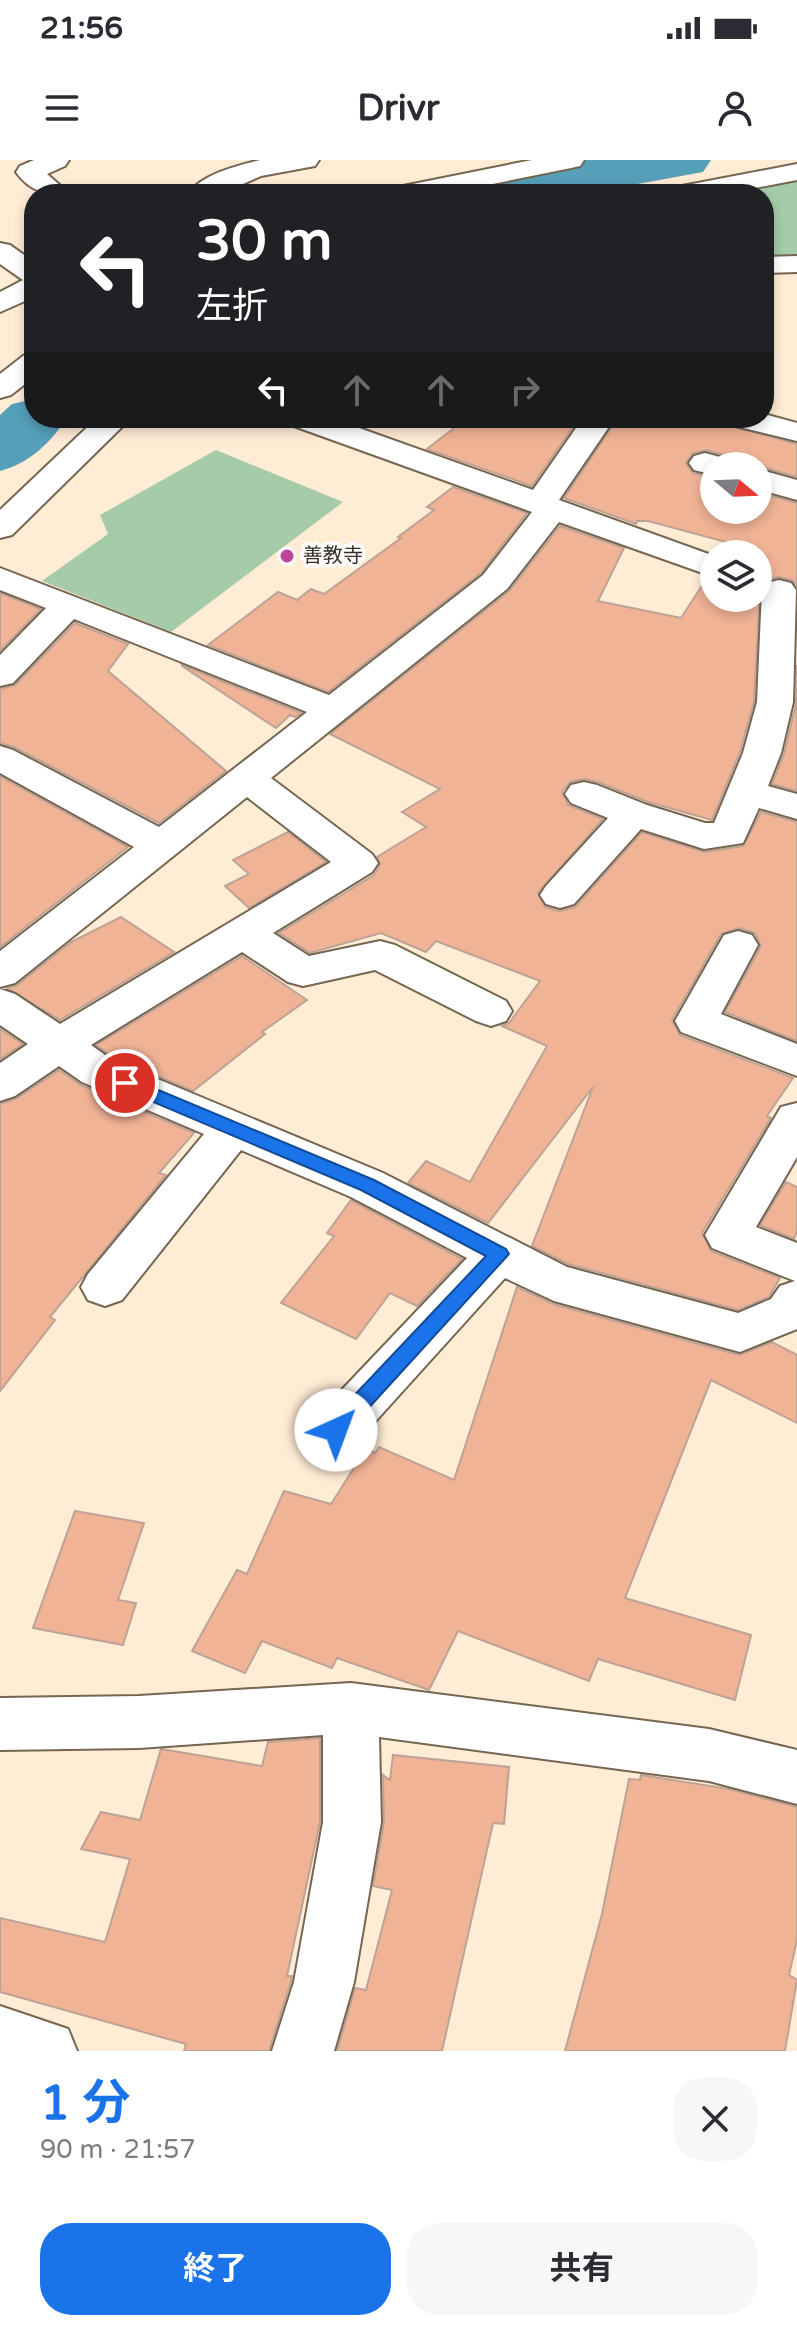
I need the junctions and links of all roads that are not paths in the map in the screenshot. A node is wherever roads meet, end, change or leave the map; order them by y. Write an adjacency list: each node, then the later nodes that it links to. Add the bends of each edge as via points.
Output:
1 (56, 160): 6 (street, via 29,172)
2 (306, 160): 4 (street)
3 (571, 160): 8 (street)
4 (272, 162): 7 (street)
5 (797, 172): 9 (street)
6 (44, 184)
7 (215, 184)
8 (452, 184)
9 (734, 184)
10 (0, 251): 13 (street)
11 (797, 264): 12 (street)
12 (774, 265)
13 (24, 268)
14 (24, 291): 15 (street)
15 (0, 304): 16 (street)
16 (24, 314)
17 (24, 370): 18 (street)
18 (0, 389)
19 (774, 426): 23 (street)
20 (105, 428): 27 (street)
21 (329, 428): 26 (street)
22 (593, 428): 26 (street)
23 (797, 432)
24 (772, 483): 25 (street)
25 (797, 490)
26 (546, 507): 28 (street); 33 (street, via 495,582)
27 (0, 528)
28 (700, 562)
29 (0, 578): 31 (street)
30 (778, 589): 36 (street, via 775,702)
31 (69, 605): 32 (street); 33 (street)
32 (0, 675)
33 (333, 709): 35 (street)
34 (0, 758): 40 (street)
35 (248, 779): 40 (street); 42 (street, via 358,863)
36 (747, 792): 38 (street); 39 (street, via 729,834 704,836)
37 (584, 794): 39 (street)
38 (797, 807)
39 (633, 814): 41 (street)
40 (163, 846): 44 (street)
41 (560, 895)
42 (243, 933): 46 (street, via 303,972 380,955 468,979); 47 (street)
43 (738, 945): 48 (street, via 696,1021)
44 (0, 973)
45 (0, 1004): 47 (street)
46 (491, 1011)
47 (58, 1045): 49 (street); 51 (street, via 97,1071)
48 (797, 1061)
49 (0, 1085)
50 (797, 1119): 53 (street, via 728,1235)
51 (234, 1128): 52 (street, via 367,1185); 54 (street)
52 (499, 1254): 55 (street, via 554,1282 740,1333 788,1312); 56 (street)
53 (797, 1263)
54 (105, 1287)
55 (797, 1299)
56 (336, 1430)
57 (351, 1708): 58 (street, via 139,1722); 59 (street, via 709,1755); 62 (street, via 352,1822 324,1982)
58 (0, 1724)
59 (797, 1777)
60 (0, 2037): 61 (street)
61 (46, 2051)
62 (303, 2051)

